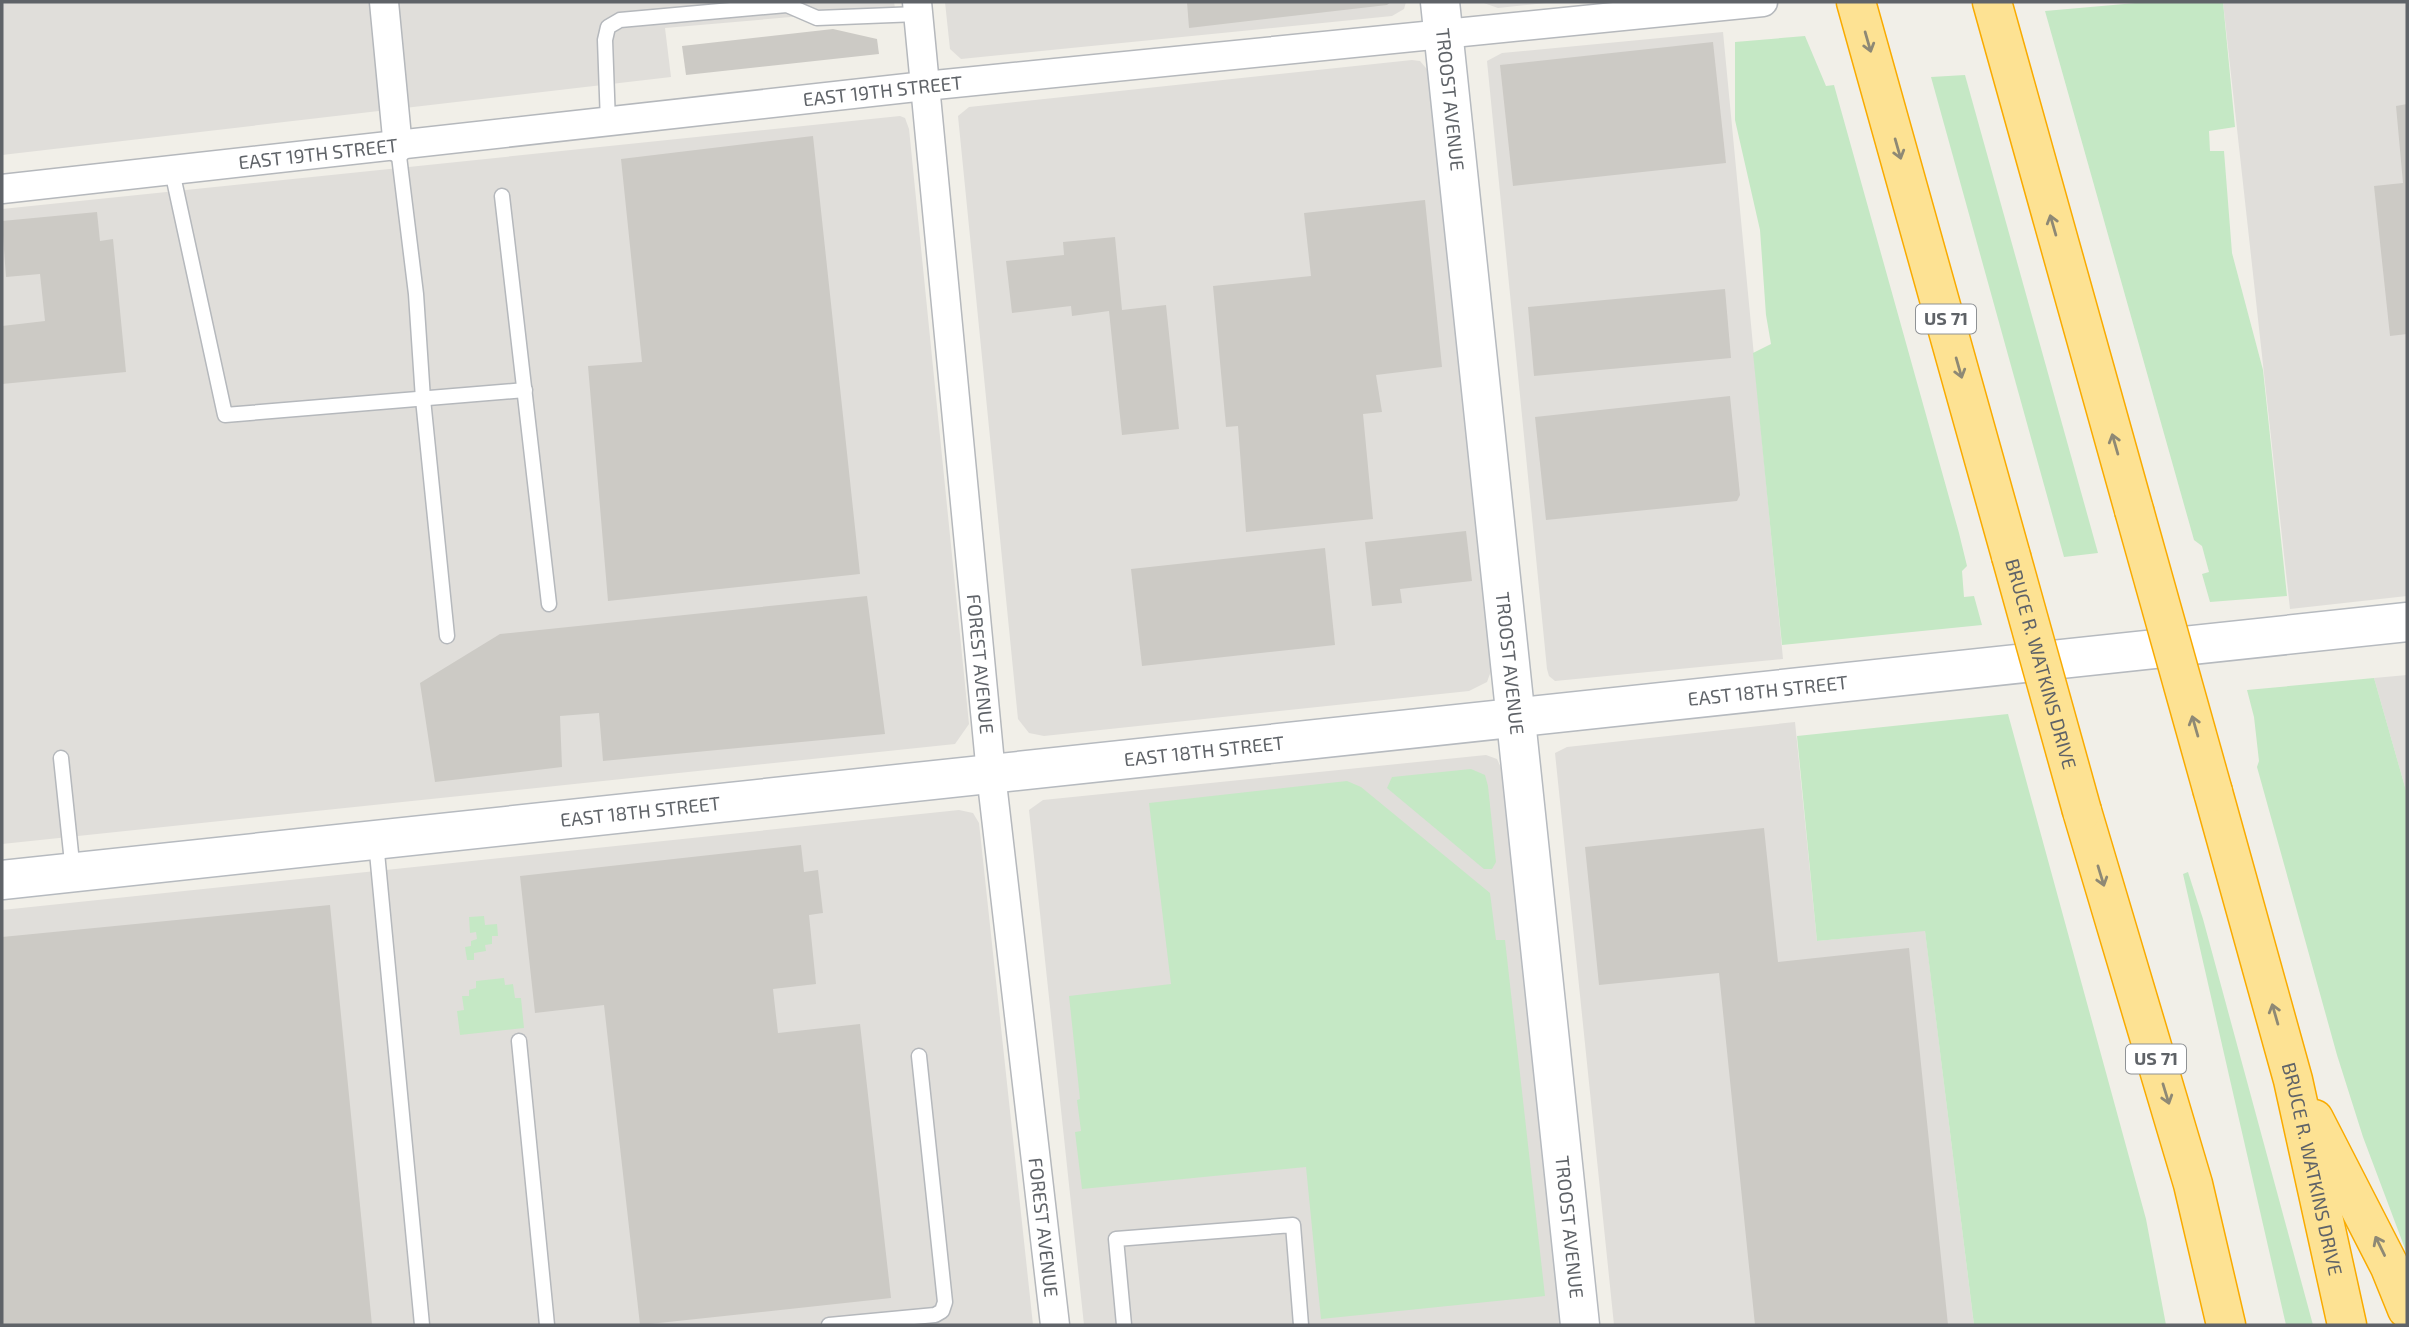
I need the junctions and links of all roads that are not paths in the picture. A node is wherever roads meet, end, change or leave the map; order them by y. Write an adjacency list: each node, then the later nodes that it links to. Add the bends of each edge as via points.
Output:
1 (384, 2): 10 (street)
2 (1763, 2): 7 (street, EAST 19TH STREET)
3 (1856, 2): 29 (highway, BRUCE R. WATKINS DRIVE / US 71, one-way to 29, bridge, via 2082,811 2193,1184)
4 (1992, 2): 27 (highway, BRUCE R. WATKINS DRIVE, one-way to 4, bridge)
5 (716, 6): 6 (lane, via 788,5 817,19); 9 (lane, via 620,20 608,27)
6 (918, 8): 8 (street, FOREST AVENUE)
7 (1442, 18): 8 (street, EAST 19TH STREET); 19 (main road, TROOST AVENUE)
8 (925, 86): 9 (street, EAST 19TH STREET); 21 (street, FOREST AVENUE)
9 (608, 123): 10 (street, EAST 19TH STREET)
10 (398, 148): 11 (street, EAST 19TH STREET); 15 (lane)
11 (172, 171): 12 (street, EAST 19TH STREET); 15 (lane, via 225,415)
12 (2, 189)
13 (502, 195): 14 (lane)
14 (525, 390): 15 (lane); 16 (lane)
15 (423, 399): 18 (lane)
16 (549, 604)
17 (2407, 622): 19 (main road, EAST 18TH STREET)
18 (447, 635)
19 (1515, 716): 21 (main road, EAST 18TH STREET); 36 (main road, TROOST AVENUE)
20 (61, 758): 23 (lane)
21 (990, 774): 22 (main road, EAST 18TH STREET); 33 (street, FOREST AVENUE)
22 (376, 840): 23 (main road, EAST 18TH STREET); 30 (lane)
23 (73, 873): 24 (main road, EAST 18TH STREET)
24 (2, 880)
25 (519, 1041): 31 (lane)
26 (919, 1056): 32 (lane, via 945,1302 942,1311)
27 (2293, 1080): 28 (highway, one-way to 27, via 2350,1184); 37 (highway, BRUCE R. WATKINS DRIVE)
28 (2407, 1309)
29 (2223, 1320)
30 (422, 1325)
31 (547, 1325)
32 (829, 1325)
33 (1055, 1325)
34 (1123, 1325): 35 (lane, via 1116,1239 1293,1225)
35 (1301, 1325)
36 (1580, 1325)
37 (2347, 1325)

